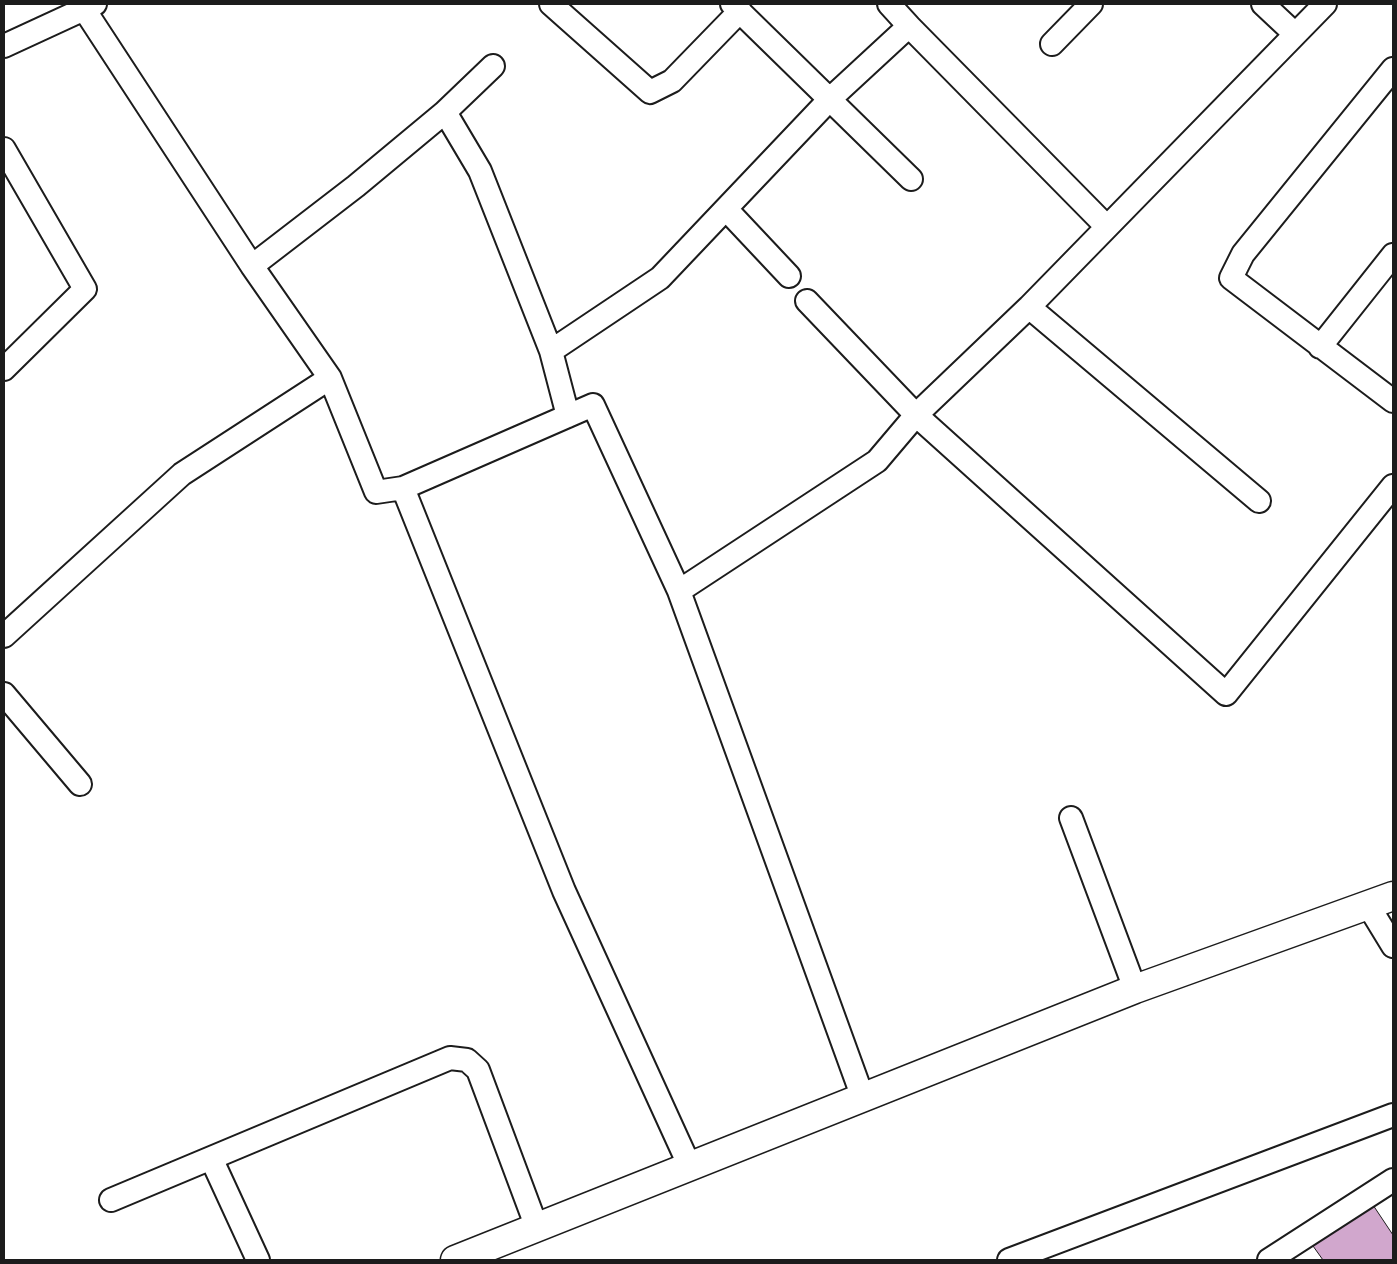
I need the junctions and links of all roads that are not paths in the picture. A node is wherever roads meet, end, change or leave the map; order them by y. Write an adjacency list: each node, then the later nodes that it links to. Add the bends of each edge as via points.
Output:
1 (551, 4): 7 (street, via 650,92 672,81)
2 (890, 4): 8 (street)
3 (1091, 4): 10 (street)
4 (1263, 4): 9 (street)
5 (1325, 4): 9 (street)
6 (90, 6): 11 (street); 21 (street)
7 (736, 8): 14 (street)
8 (908, 26): 14 (street); 19 (street)
9 (1296, 34): 19 (street)
10 (1052, 44)
11 (4, 46)
12 (493, 66): 15 (street)
13 (1393, 69): 25 (street, via 1242,254 1231,278)
14 (830, 99): 17 (street); 18 (street)
15 (445, 112): 21 (street); 26 (street, via 480,171)
16 (4, 149): 27 (street, via 85,289)
17 (911, 179)
18 (726, 209): 22 (street); 26 (street, via 660,278)
19 (1107, 227): 24 (street)
20 (1393, 255): 25 (street)
21 (252, 266): 28 (street)
22 (789, 276)
23 (807, 301): 30 (street)
24 (1029, 307): 30 (street); 34 (street)
25 (1320, 347): 29 (street)
26 (551, 351): 31 (street)
27 (4, 369)
28 (330, 378): 33 (street, via 376,492); 36 (street, via 182,474)
29 (1393, 401)
30 (916, 415): 32 (street, via 1226,694); 35 (street, via 877,461)
31 (568, 416): 33 (street); 35 (street, via 593,405)
32 (1393, 486)
33 (403, 488): 47 (street, via 564,891)
34 (1259, 501)
35 (679, 590): 44 (street)
36 (4, 636)
37 (4, 694): 38 (street)
38 (80, 784)
39 (1071, 818): 43 (street)
40 (1393, 896): 41 (street)
41 (1368, 905): 42 (street); 43 (street)
42 (1393, 946)
43 (1135, 989): 44 (street)
44 (864, 1098): 47 (street)
45 (1393, 1115): 53 (street)
46 (211, 1158): 49 (street); 50 (street, via 450,1058 467,1060 478,1070); 51 (street)
47 (690, 1167): 50 (street)
48 (1393, 1180): 54 (street)
49 (111, 1200)
50 (536, 1228): 52 (street)
51 (258, 1260)
52 (455, 1260)
53 (1009, 1260)
54 (1269, 1260)

